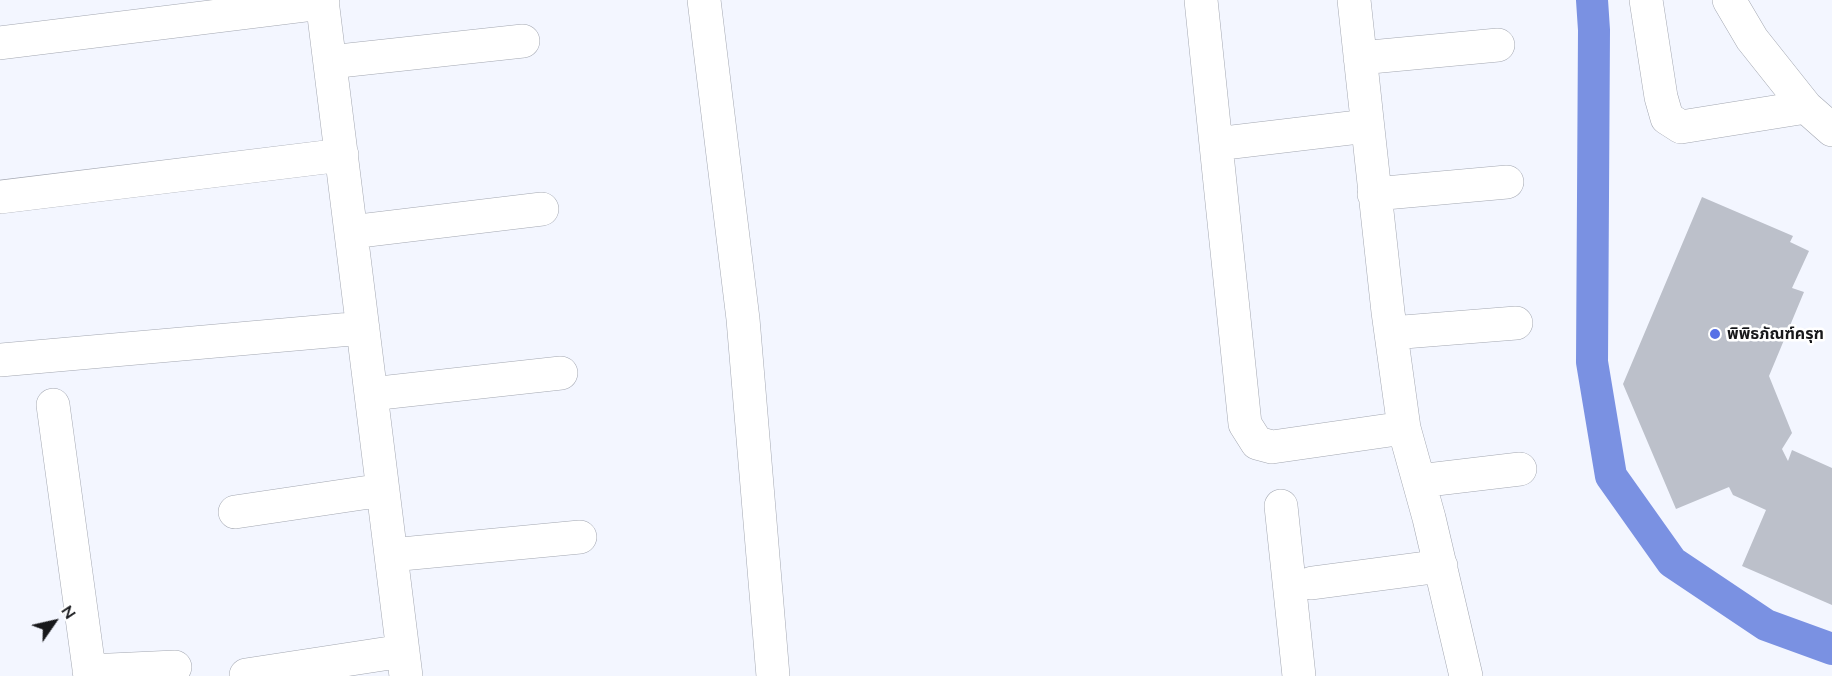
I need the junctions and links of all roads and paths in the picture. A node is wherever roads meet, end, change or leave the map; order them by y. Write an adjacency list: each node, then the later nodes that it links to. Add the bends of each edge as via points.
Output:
1 (704, 0): 43 (street, via 742,319)
2 (1202, 0): 15 (street)
3 (1354, 0): 10 (street)
4 (1646, 0): 12 (street, via 1667,118 1681,127)
5 (1729, 0): 12 (street, via 1752,39)
6 (322, 1): 8 (street); 11 (street)
7 (523, 41): 11 (street)
8 (0, 43)
9 (1498, 45): 10 (street)
10 (1360, 58): 13 (street)
11 (330, 62): 16 (street)
12 (1806, 107): 14 (street)
13 (1367, 126): 15 (street); 18 (street)
14 (1832, 130)
15 (1216, 144): 29 (street, via 1245,424 1257,443 1272,447)
16 (342, 155): 19 (street); 21 (street)
17 (1507, 183): 18 (street)
18 (1374, 194): 24 (street)
19 (0, 197)
20 (542, 208): 21 (street)
21 (351, 232): 23 (street)
22 (1516, 323): 24 (street)
23 (363, 328): 25 (street); 27 (street)
24 (1391, 333): 29 (street)
25 (0, 360)
26 (561, 373): 27 (street)
27 (371, 394): 32 (street)
28 (53, 405): 41 (street)
29 (1404, 428): 31 (street)
30 (1520, 469): 31 (street)
31 (1419, 482): 37 (street)
32 (383, 490): 34 (street); 36 (street)
33 (1281, 506): 44 (street)
34 (235, 512)
35 (580, 537): 36 (street)
36 (391, 555): 39 (street)
37 (1441, 566): 38 (street); 45 (street)
38 (1312, 583)
39 (404, 664): 42 (street)
40 (175, 667): 41 (street)
41 (90, 673)
42 (246, 675)
43 (773, 676)
44 (1299, 676)
45 (1466, 676)

